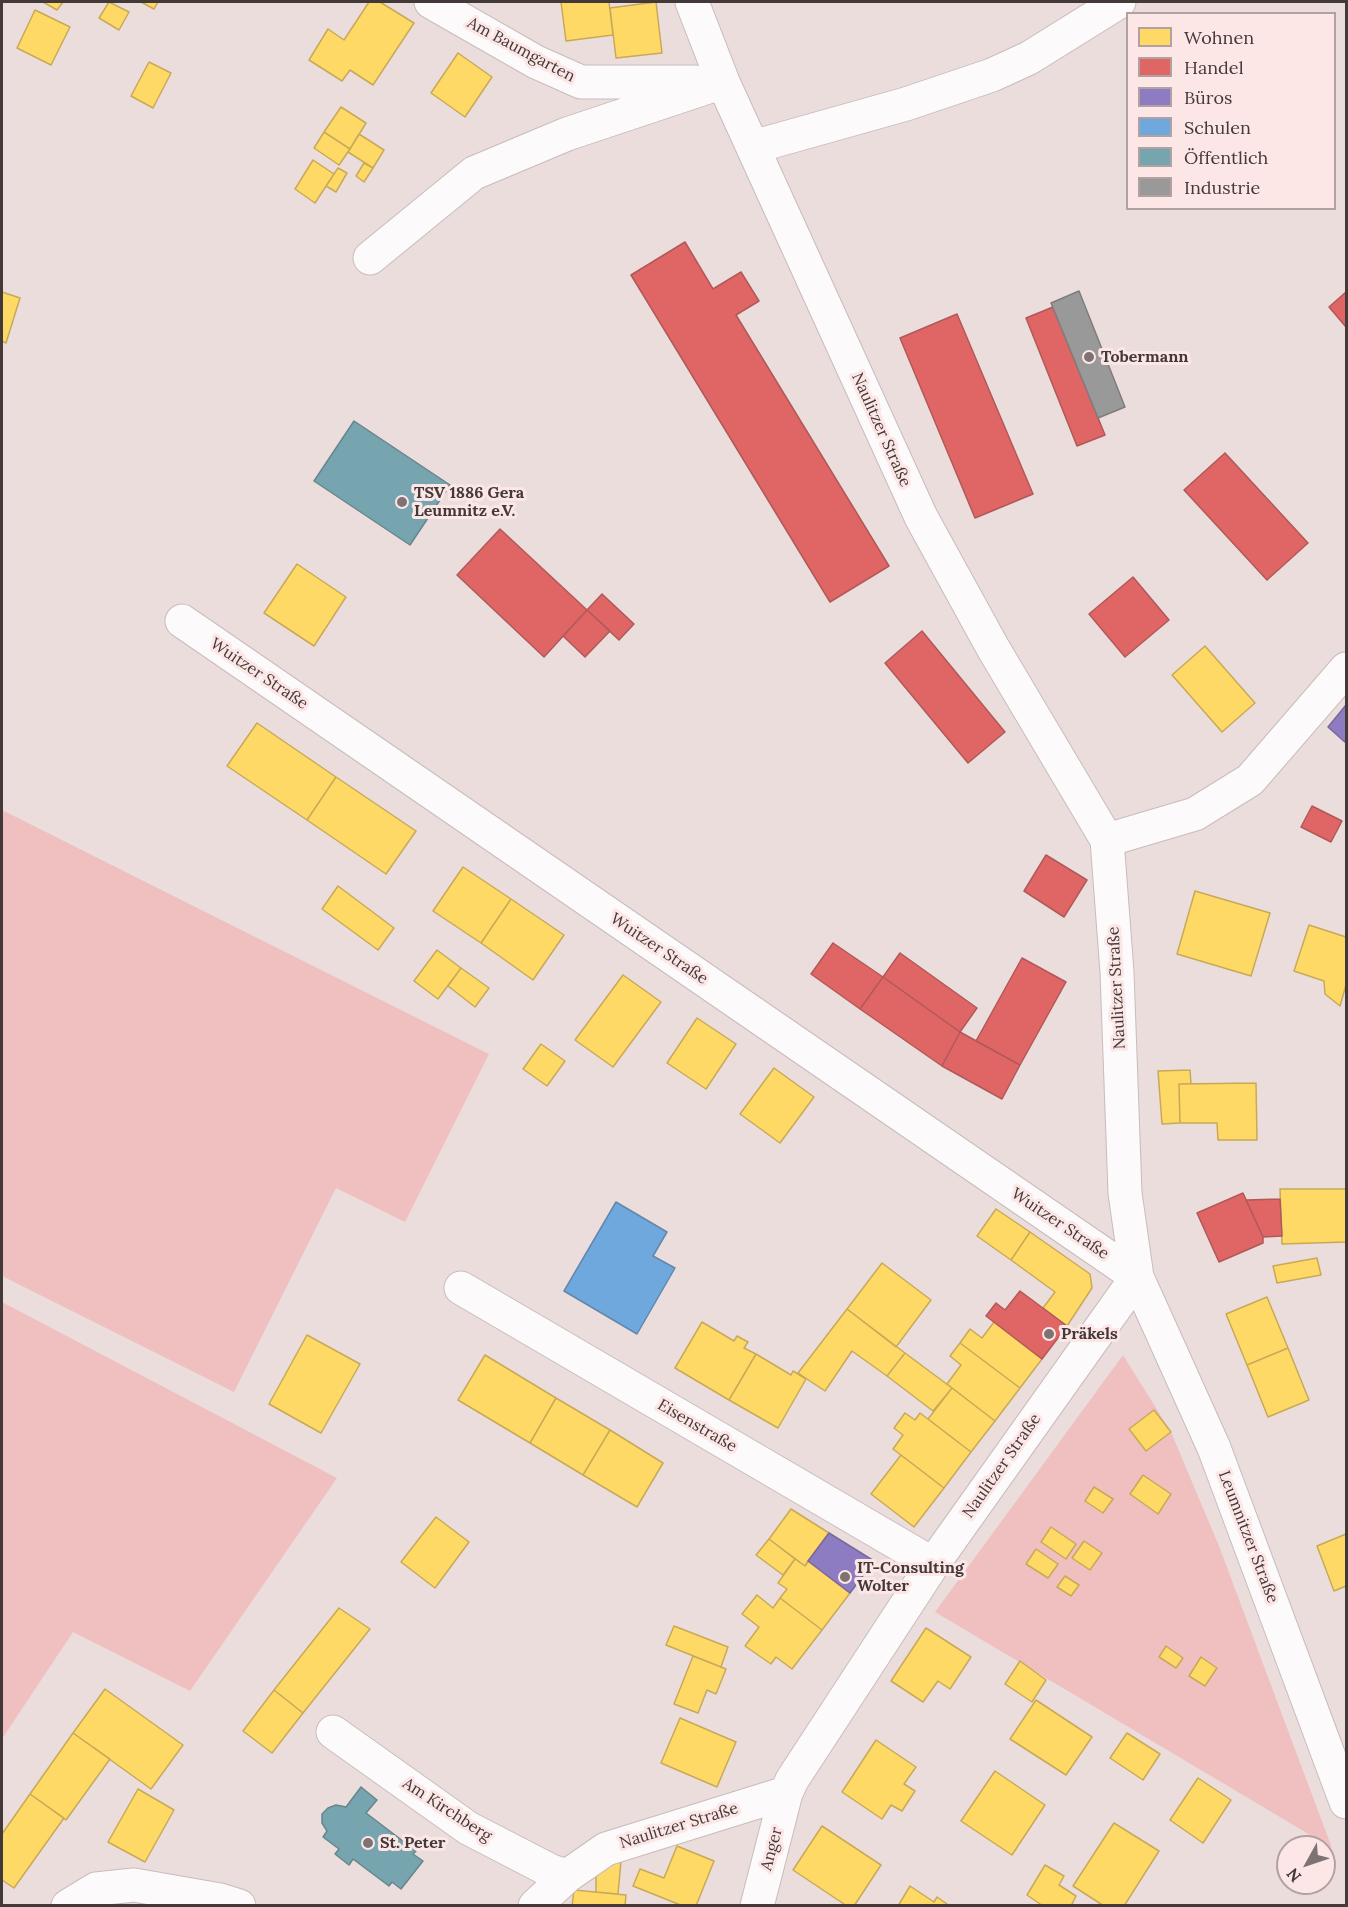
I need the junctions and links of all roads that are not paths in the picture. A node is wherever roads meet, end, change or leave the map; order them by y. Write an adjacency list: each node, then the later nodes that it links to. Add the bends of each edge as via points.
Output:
1 (432, 2): 4 (street, Am Baumgarten, via 536,62 581,82)
2 (692, 2): 4 (street, Naulitzer Straße)
3 (1119, 2): 5 (street, via 1029,58 992,75)
4 (723, 81): 5 (street, Naulitzer Straße); 6 (street, via 567,134 474,173)
5 (753, 147): 9 (street, Naulitzer Straße, via 921,517)
6 (370, 258)
7 (182, 621): 10 (street, Wuitzer Straße)
8 (1347, 669): 9 (street, via 1250,780 1195,814)
9 (1107, 840): 10 (street, Naulitzer Straße, via 1117,972 1125,1193)
10 (1137, 1277): 12 (street, Naulitzer Straße); 15 (street, Leumnitzer Straße, via 1214,1448)
11 (461, 1288): 12 (street, Eisenstraße)
12 (933, 1564): 14 (street, Naulitzer Straße)
13 (333, 1732): 16 (street, Am Kirchberg, via 468,1828)
14 (786, 1793): 16 (street, Naulitzer Straße, via 606,1849); 20 (street, Anger)
15 (1347, 1802)
16 (567, 1876): 19 (street, Naulitzer Straße)
17 (68, 1905): 18 (street, via 96,1889 134,1885)
18 (239, 1905)
19 (535, 1905)
20 (757, 1905)

